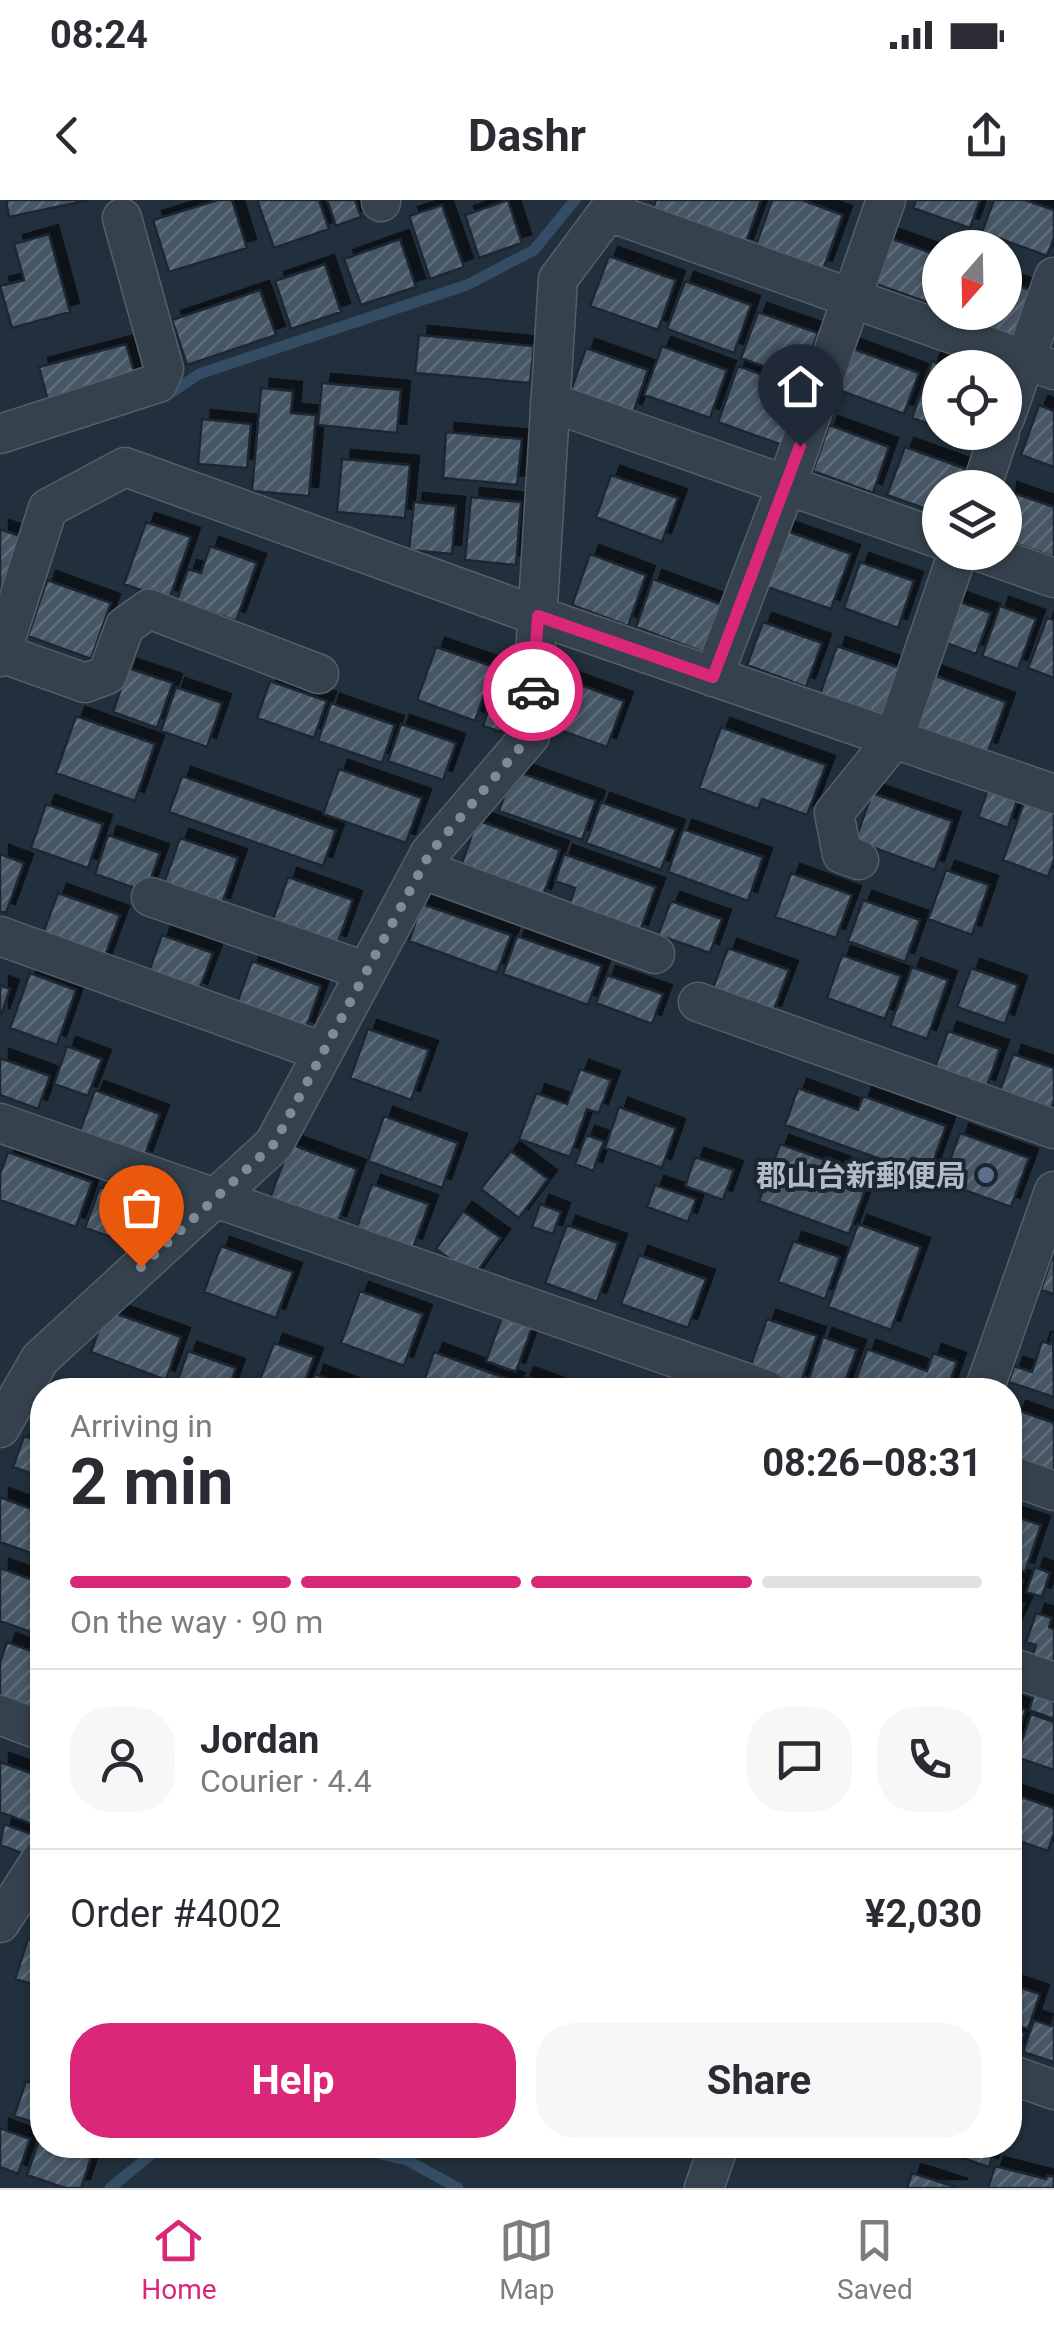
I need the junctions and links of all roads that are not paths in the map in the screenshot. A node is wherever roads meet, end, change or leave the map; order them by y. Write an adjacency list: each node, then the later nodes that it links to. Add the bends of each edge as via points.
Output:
1 (886, 200): 5 (street)
2 (613, 206): 5 (street); 8 (street, via 558,278)
3 (122, 218): 9 (street, via 162,376 158,383)
4 (1054, 277): 6 (street)
5 (852, 296): 6 (street); 10 (street)
6 (1039, 365): 7 (street)
7 (1022, 392)
8 (550, 402): 10 (street); 15 (street)
9 (0, 434)
10 (788, 484): 11 (street); 18 (street)
11 (922, 532)
12 (1022, 567): 14 (street)
13 (952, 570): 19 (street)
14 (1054, 578)
15 (538, 616): 16 (street, via 125,467 48,508); 18 (street); 22 (street, via 530,736)
16 (1, 655): 17 (street, via 86,683 107,675 125,626 149,609)
17 (319, 674)
18 (713, 677): 19 (street)
19 (894, 739): 20 (street); 21 (street, via 834,812 842,854)
20 (1054, 794)
21 (859, 860)
22 (421, 869): 25 (street); 26 (street)
23 (151, 897): 26 (street)
24 (0, 936): 28 (street)
25 (655, 954)
26 (365, 971): 28 (street)
27 (698, 1002): 30 (street)
28 (323, 1052): 32 (street, via 274,1144)
29 (0, 1123): 32 (street)
30 (1054, 1129)
31 (1054, 1191): 34 (street)
32 (217, 1197): 33 (street); 35 (street, via 40,1359)
33 (733, 1378)
34 (988, 1378)
35 (0, 1428)
36 (1022, 1479): 37 (street)
37 (1054, 1491)
38 (1022, 1671): 39 (street)
39 (1054, 1682)
40 (0, 1715): 41 (street)
41 (30, 1726)
42 (30, 1876): 43 (street)
43 (0, 1922)
44 (1022, 2078): 45 (street)
45 (1054, 2090)
46 (714, 2158): 47 (street)
47 (704, 2188)

